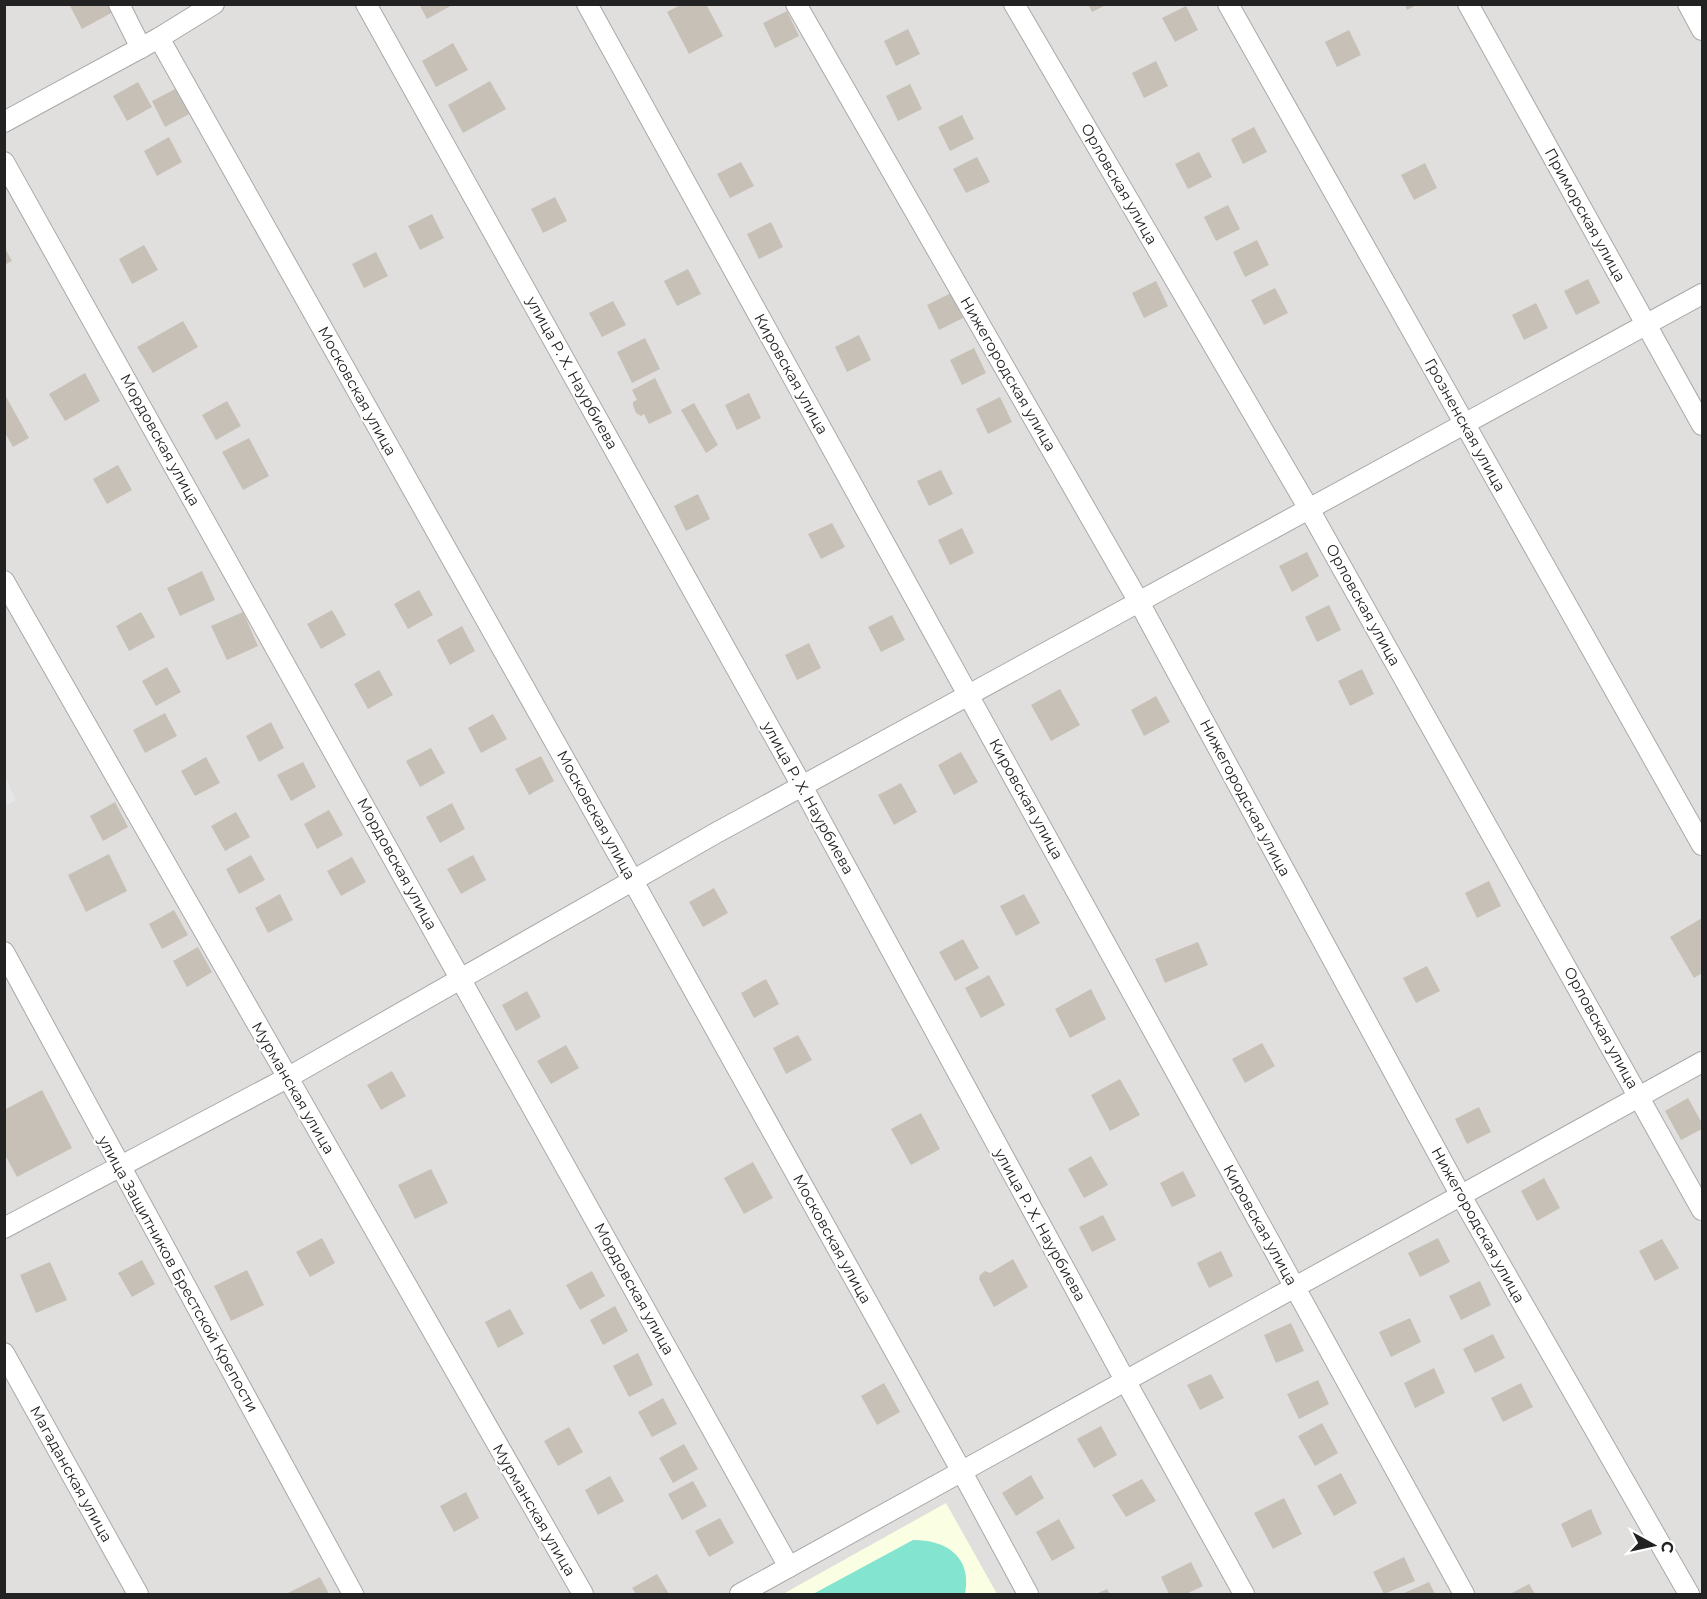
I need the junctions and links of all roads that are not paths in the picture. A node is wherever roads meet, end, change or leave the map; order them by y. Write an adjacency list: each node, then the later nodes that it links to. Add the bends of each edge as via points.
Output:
1 (119, 4): 12 (street)
2 (214, 4): 11 (street)
3 (366, 4): 23 (street, улица Р. Х. Наурбиева)
4 (587, 4): 22 (street, Кировская улица)
5 (796, 4): 21 (street, Нижегородская улица)
6 (1014, 4): 19 (street, Орловская улица)
7 (1228, 4): 17 (street, Грозненская улица)
8 (1468, 4): 16 (street, Приморская улица)
9 (1688, 4): 10 (street)
10 (1702, 30)
11 (159, 38): 12 (street); 25 (street, Московская улица)
12 (141, 48): 13 (street)
13 (4, 122)
14 (4, 162): 27 (street, Мордовская улица)
15 (1702, 294): 16 (street)
16 (1646, 324): 17 (street); 18 (street, Приморская улица)
17 (1465, 424): 19 (street); 24 (street, Грозненская улица)
18 (1702, 425)
19 (1309, 509): 21 (street); 30 (street, Орловская улица)
20 (4, 581): 29 (street, Мурманская улица)
21 (1139, 602): 22 (street); 32 (street, Нижегородская улица)
22 (969, 695): 23 (street); 35 (street, Кировская улица)
23 (802, 786): 25 (street); 37 (street, улица Р. Х. Наурбиева)
24 (1702, 845)
25 (633, 881): 27 (street); 38 (street, Московская улица)
26 (4, 952): 31 (street, улица Защитников Брестской Крепости)
27 (461, 978): 29 (street); 39 (street, Мордовская улица)
28 (1702, 1062): 30 (street)
29 (287, 1078): 31 (street); 42 (street, Мурманская улица)
30 (1640, 1097): 32 (street); 33 (street, Орловская улица)
31 (120, 1167): 34 (street); 41 (street, улица Защитников Брестской Крепости)
32 (1461, 1196): 35 (street); 47 (street, Нижегородская улица)
33 (1702, 1210)
34 (4, 1228)
35 (1295, 1288): 37 (street); 46 (street, Кировская улица)
36 (4, 1353): 40 (street, Магаданская улица)
37 (1126, 1382): 38 (street); 45 (street, улица Р. Х. Наурбиева)
38 (962, 1472): 39 (street); 44 (street, Московская улица)
39 (789, 1567): 43 (street)
40 (138, 1594)
41 (353, 1594)
42 (583, 1594)
43 (740, 1594)
44 (1028, 1594)
45 (1244, 1594)
46 (1464, 1594)
47 (1689, 1594)

